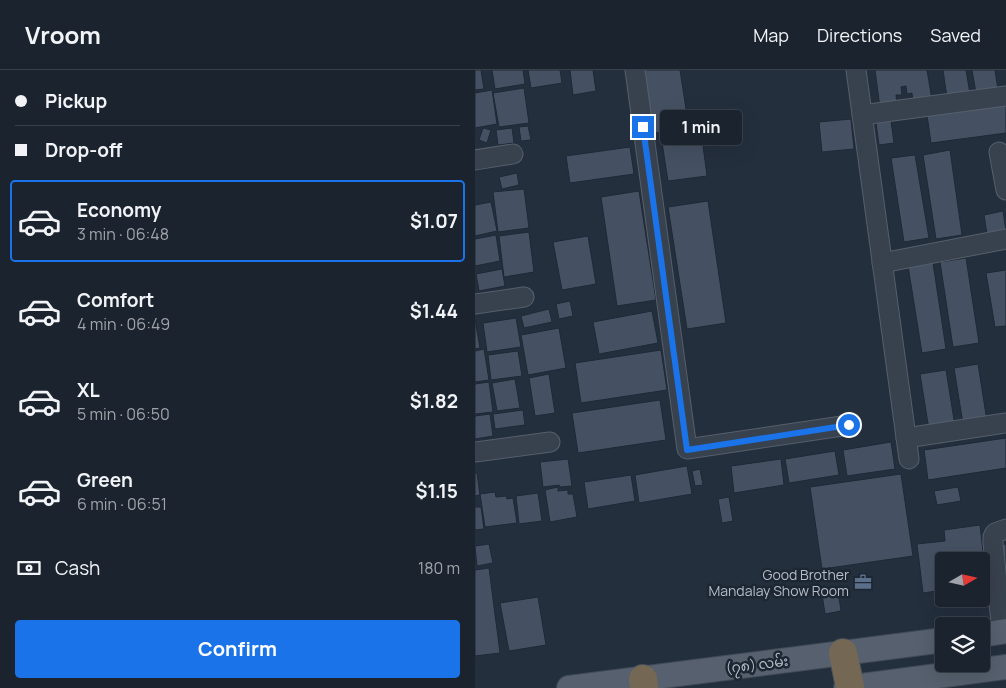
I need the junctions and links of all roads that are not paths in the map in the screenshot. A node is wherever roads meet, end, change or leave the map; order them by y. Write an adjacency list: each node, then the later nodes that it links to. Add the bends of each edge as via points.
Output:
1 (635, 70): 14 (street, via 687,450)
2 (856, 70): 4 (street)
3 (1006, 96): 4 (street)
4 (862, 115): 10 (street)
5 (999, 152): 8 (street)
6 (513, 154): 7 (street)
7 (475, 160)
8 (1006, 190)
9 (1006, 239): 10 (street)
10 (882, 263): 15 (street)
11 (524, 297): 12 (street)
12 (475, 304)
13 (1006, 423): 15 (street)
14 (849, 425)
15 (906, 438): 18 (street)
16 (550, 442): 17 (street)
17 (475, 452)
18 (909, 459)
19 (1006, 529): 20 (street, via 993,537)
20 (997, 633)
21 (935, 641): 22 (main road, (၇၈) လမ်း)
22 (843, 653): 24 (main road, (၇၈) လမ်း); 25 (highway)
23 (1006, 667): 25 (main road)
24 (643, 683): 26 (main road, (၇၈) လမ်း)
25 (850, 687): 27 (main road)
26 (569, 688)
27 (846, 688)

